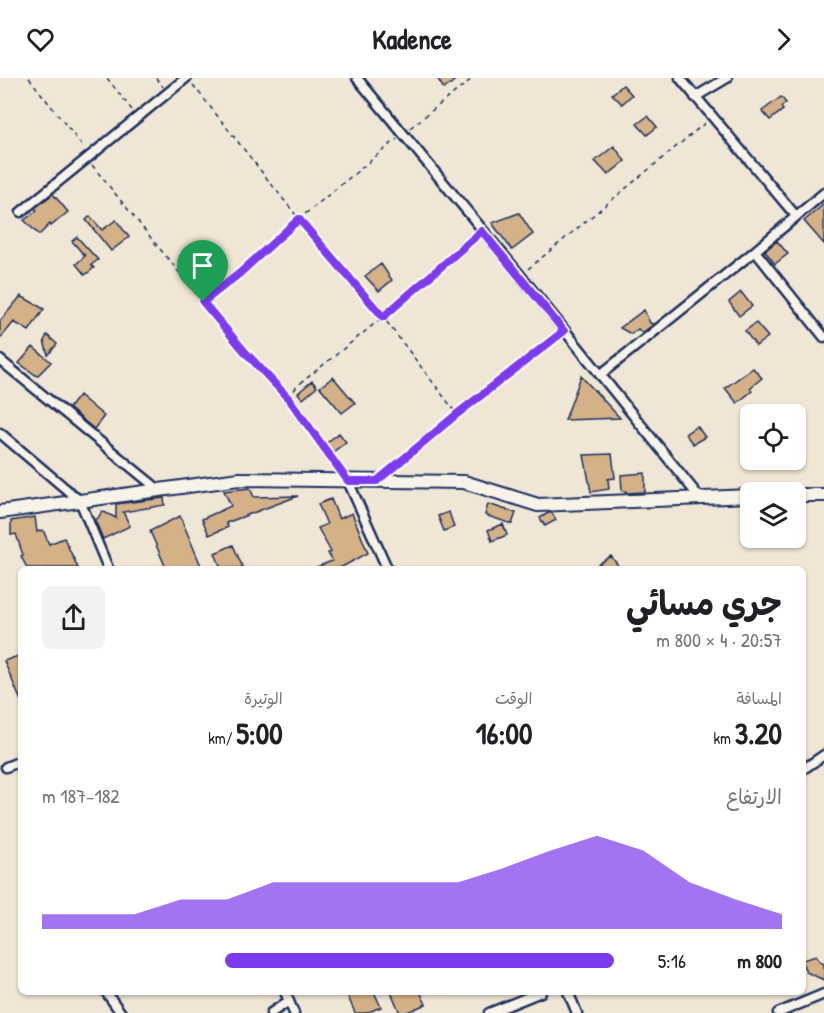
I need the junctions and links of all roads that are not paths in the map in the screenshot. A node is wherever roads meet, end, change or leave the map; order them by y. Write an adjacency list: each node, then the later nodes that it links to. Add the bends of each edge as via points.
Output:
1 (187, 78): 7 (street)
2 (357, 78): 12 (street)
3 (680, 78): 5 (street)
4 (728, 78): 5 (street)
5 (695, 97): 8 (street)
6 (824, 193): 8 (street)
7 (21, 212)
8 (796, 216): 9 (street)
9 (755, 251): 10 (street); 12 (street)
10 (824, 338)
11 (0, 360): 15 (street)
12 (600, 375): 19 (street)
13 (0, 433): 20 (street)
14 (348, 481): 15 (street, via 239,479); 19 (street, via 464,482 538,505); 23 (street)
15 (159, 490): 20 (street)
16 (806, 495): 17 (street)
17 (824, 495)
18 (740, 496): 19 (street)
19 (700, 498)
20 (80, 501): 21 (street); 22 (street)
21 (0, 512)
22 (107, 566)
23 (386, 566)
24 (824, 755): 27 (street)
25 (18, 762): 26 (street)
26 (6, 767)
27 (806, 767)
28 (824, 994): 39 (street)
29 (108, 995): 34 (street)
30 (286, 995): 33 (street)
31 (534, 995): 37 (street)
32 (569, 995): 38 (street)
33 (289, 1001): 35 (street); 36 (street)
34 (121, 1013)
35 (271, 1013)
36 (294, 1013)
37 (489, 1013)
38 (577, 1013)
39 (778, 1013)

